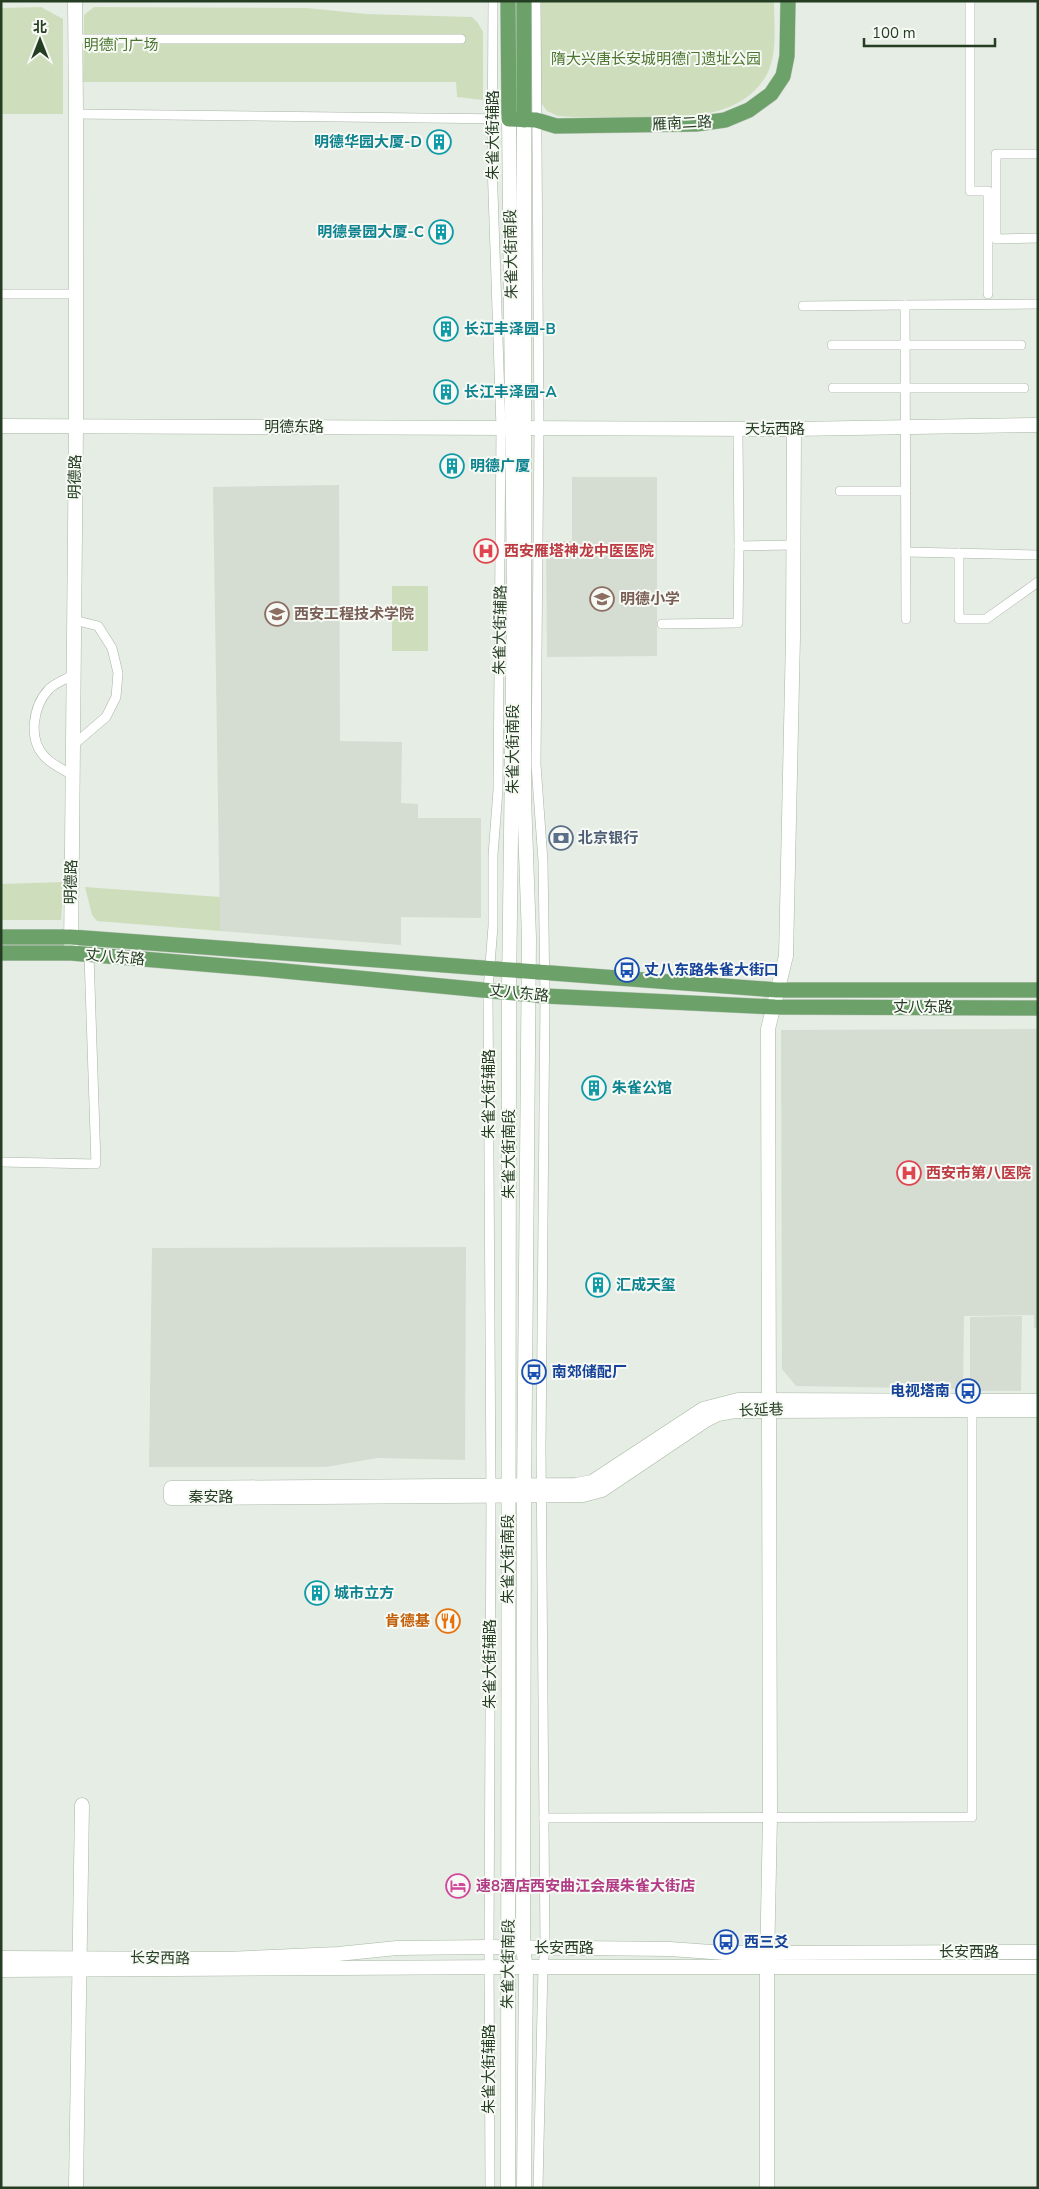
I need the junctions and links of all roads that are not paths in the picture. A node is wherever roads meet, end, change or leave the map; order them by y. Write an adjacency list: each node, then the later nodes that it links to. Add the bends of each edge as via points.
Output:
1 (74, 1): 8 (main road, 明德路)
2 (493, 1): 11 (street, 朱雀大街辅路)
3 (508, 1): 12 (main road)
4 (524, 1): 12 (main road)
5 (536, 1): 12 (street, 朱雀大街辅路)
6 (970, 1): 17 (street, via 970,191 988,191)
7 (791, 2): 12 (main road, 雁南二路, via 788,56 783,76 771,94 749,110 725,120 696,124 556,126)
8 (74, 39): 9 (street); 10 (main road, 明德路)
9 (461, 39)
10 (76, 114): 11 (street, 雁南二路); 16 (main road, 明德路)
11 (493, 120): 12 (street, 雁南二路); 31 (street, 朱雀大街辅路, via 492,162)
12 (523, 120): 31 (main road, 朱雀大街南段); 31 (street, 朱雀大街辅路)
13 (1038, 154): 14 (street, via 996,154 996,239)
14 (1038, 238)
15 (1, 294): 16 (street)
16 (76, 294): 29 (main road, 明德路)
17 (988, 294)
18 (1038, 304): 19 (street)
19 (905, 305): 20 (street); 21 (street)
20 (803, 306)
21 (905, 344): 22 (street); 23 (street); 25 (street)
22 (832, 345)
23 (1022, 345)
24 (832, 388): 25 (street)
25 (906, 388): 26 (street); 30 (street)
26 (1024, 388)
27 (1038, 425): 30 (main road, 天坛西路)
28 (1, 426): 29 (main road, 明德东路)
29 (76, 427): 31 (main road, 明德东路); 43 (main road, 明德路)
30 (906, 427): 32 (main road, 天坛西路); 35 (street)
31 (519, 429): 32 (main road, 天坛西路); 53 (street, 朱雀大街辅路, via 493,855 494,926); 54 (main road, 朱雀大街南段); 55 (main road, 朱雀大街南段); 56 (street, 朱雀大街辅路, via 543,861)
32 (794, 429): 36 (main road)
33 (738, 435): 37 (street)
34 (840, 491): 35 (street)
35 (906, 491): 38 (street)
36 (793, 544): 37 (street); 58 (main road, via 786,956)
37 (739, 546): 44 (street, via 738,623)
38 (906, 552): 39 (street); 42 (street)
39 (959, 553): 40 (street); 41 (street, via 959,619 986,619)
40 (1038, 555)
41 (1038, 582)
42 (906, 619)
43 (74, 620): 45 (main road, 明德路); 46 (street, via 98,626 112,648 118,673 116,697 106,717)
44 (662, 624)
45 (73, 675): 46 (main road, 明德路); 47 (street, via 50,689 37,706 34,722 35,739 45,757)
46 (72, 746): 47 (main road, 明德路)
47 (72, 775): 49 (main road, 明德路)
48 (1, 937): 49 (main road, 丈八东路)
49 (71, 938): 51 (main road, 明德路); 53 (main road, 丈八东路)
50 (1, 953): 51 (main road, 丈八东路)
51 (70, 953): 52 (main road, 丈八东路)
52 (89, 954): 57 (main road, 丈八东路); 65 (street, via 96,1164)
53 (490, 969): 54 (main road, 丈八东路); 57 (street, 朱雀大街辅路)
54 (511, 970): 55 (main road, 丈八东路); 60 (main road, 朱雀大街南段)
55 (528, 970): 56 (main road, 丈八东路); 61 (main road, 朱雀大街南段)
56 (544, 971): 58 (main road, 丈八东路); 62 (street, 朱雀大街辅路)
57 (488, 990): 60 (main road, 丈八东路); 72 (street, 朱雀大街辅路)
58 (777, 990): 59 (main road, 丈八东路); 63 (main road)
59 (1038, 990)
60 (509, 992): 61 (main road, 丈八东路); 73 (main road, 朱雀大街南段)
61 (528, 994): 62 (main road, 丈八东路); 70 (main road, 朱雀大街南段)
62 (545, 996): 63 (main road, 丈八东路); 71 (street, 朱雀大街辅路)
63 (775, 1007): 64 (main road, 丈八东路); 67 (main road, via 768,1029)
64 (1038, 1008)
65 (1, 1162)
66 (1038, 1401): 67 (main road, 长延巷)
67 (768, 1404): 68 (main road, 长延巷); 71 (main road, 长延巷, via 738,1400 703,1409 592,1482); 75 (main road)
68 (972, 1410): 69 (main road, 长延巷); 75 (street, via 972,1817)
69 (1038, 1410)
70 (524, 1490): 71 (main road, 长延巷); 73 (main road, 长延巷); 79 (main road, 朱雀大街南段)
71 (541, 1490): 76 (street, 朱雀大街辅路)
72 (491, 1491): 72 (main road, 秦安路, via 171,1488 171,1498); 73 (main road, 秦安路); 77 (street, 朱雀大街辅路)
73 (508, 1491): 79 (main road, 朱雀大街南段)
74 (82, 1805): 83 (main road)
75 (770, 1817): 76 (street); 82 (main road)
76 (544, 1818): 78 (street, 朱雀大街辅路)
77 (489, 1947): 79 (main road, 长安西路); 83 (main road, 长安西路, via 397,1948 338,1954); 86 (street, 朱雀大街辅路)
78 (545, 1948): 79 (main road, 长安西路); 82 (main road, 长安西路); 84 (street, 朱雀大街辅路)
79 (516, 1949): 87 (main road, 朱雀大街南段); 88 (main road, 朱雀大街南段)
80 (1038, 1952): 82 (main road, 长安西路)
81 (1, 1958): 83 (main road, 长安西路)
82 (767, 1959): 84 (main road, 长安西路); 85 (main road, 长安西路); 95 (main road)
83 (78, 1963): 86 (main road, 长安西路); 89 (main road, 长安西路); 90 (main road)
84 (542, 1967): 88 (main road, 长安西路); 94 (street, 朱雀大街辅路)
85 (1038, 1967)
86 (489, 1968): 87 (main road, 长安西路); 91 (street, 朱雀大街辅路)
87 (508, 1968): 88 (main road, 长安西路); 92 (main road, 朱雀大街南段)
88 (526, 1968): 93 (main road, 朱雀大街南段)
89 (1, 1970)
90 (76, 2188)
91 (490, 2188)
92 (508, 2188)
93 (524, 2188)
94 (538, 2188)
95 (767, 2188)

